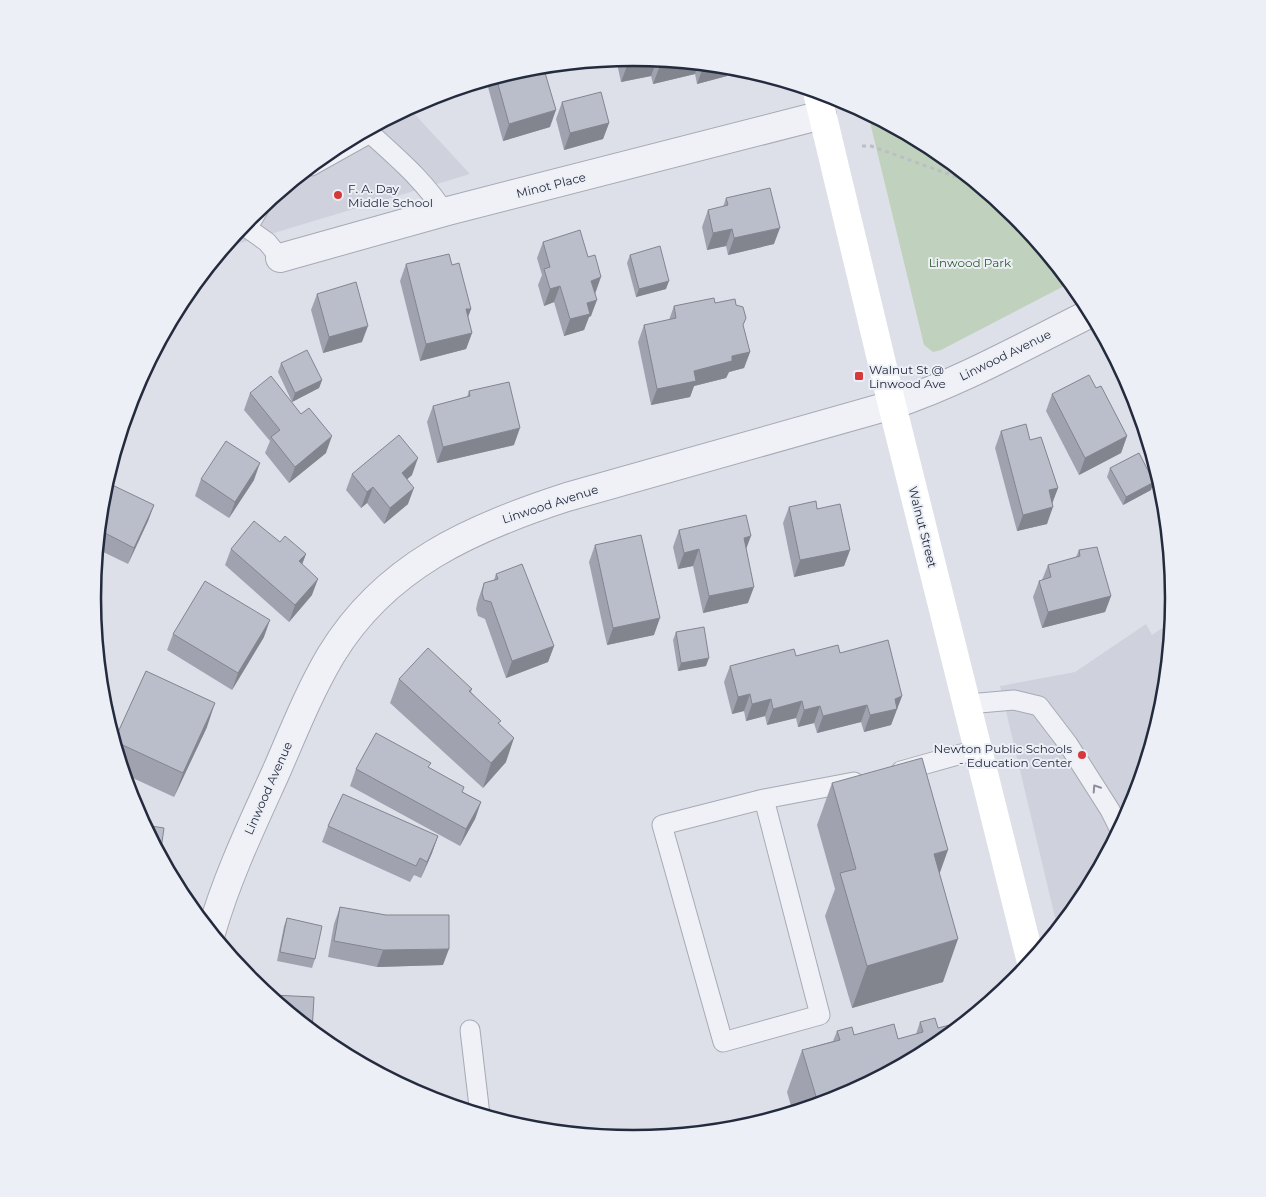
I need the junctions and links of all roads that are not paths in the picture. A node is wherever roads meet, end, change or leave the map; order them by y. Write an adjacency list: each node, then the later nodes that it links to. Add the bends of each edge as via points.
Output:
1 (819, 103): 3 (street, Minot Place); 7 (main road, Walnut Street)
2 (372, 135): 3 (lane, via 420,180)
3 (444, 212): 5 (street, Minot Place)
4 (250, 229): 5 (lane)
5 (280, 258)
6 (1084, 316): 7 (street, Linwood Avenue, via 936,389)
7 (892, 405): 8 (main road, Walnut Street); 12 (street, Linwood Avenue, via 526,510 464,536 395,580 354,622 322,671 239,854)
8 (968, 704): 9 (main road, Walnut Street); 11 (lane, one-way to 8, via 1068,744 1039,706 1014,700)
9 (979, 749): 10 (lane, via 878,778); 13 (main road, Walnut Street)
10 (764, 799): 10 (lane, via 662,824 722,1042 820,1015)
11 (1116, 822)
12 (213, 926)
13 (1029, 953)
14 (470, 1030): 15 (lane)
15 (479, 1108)

